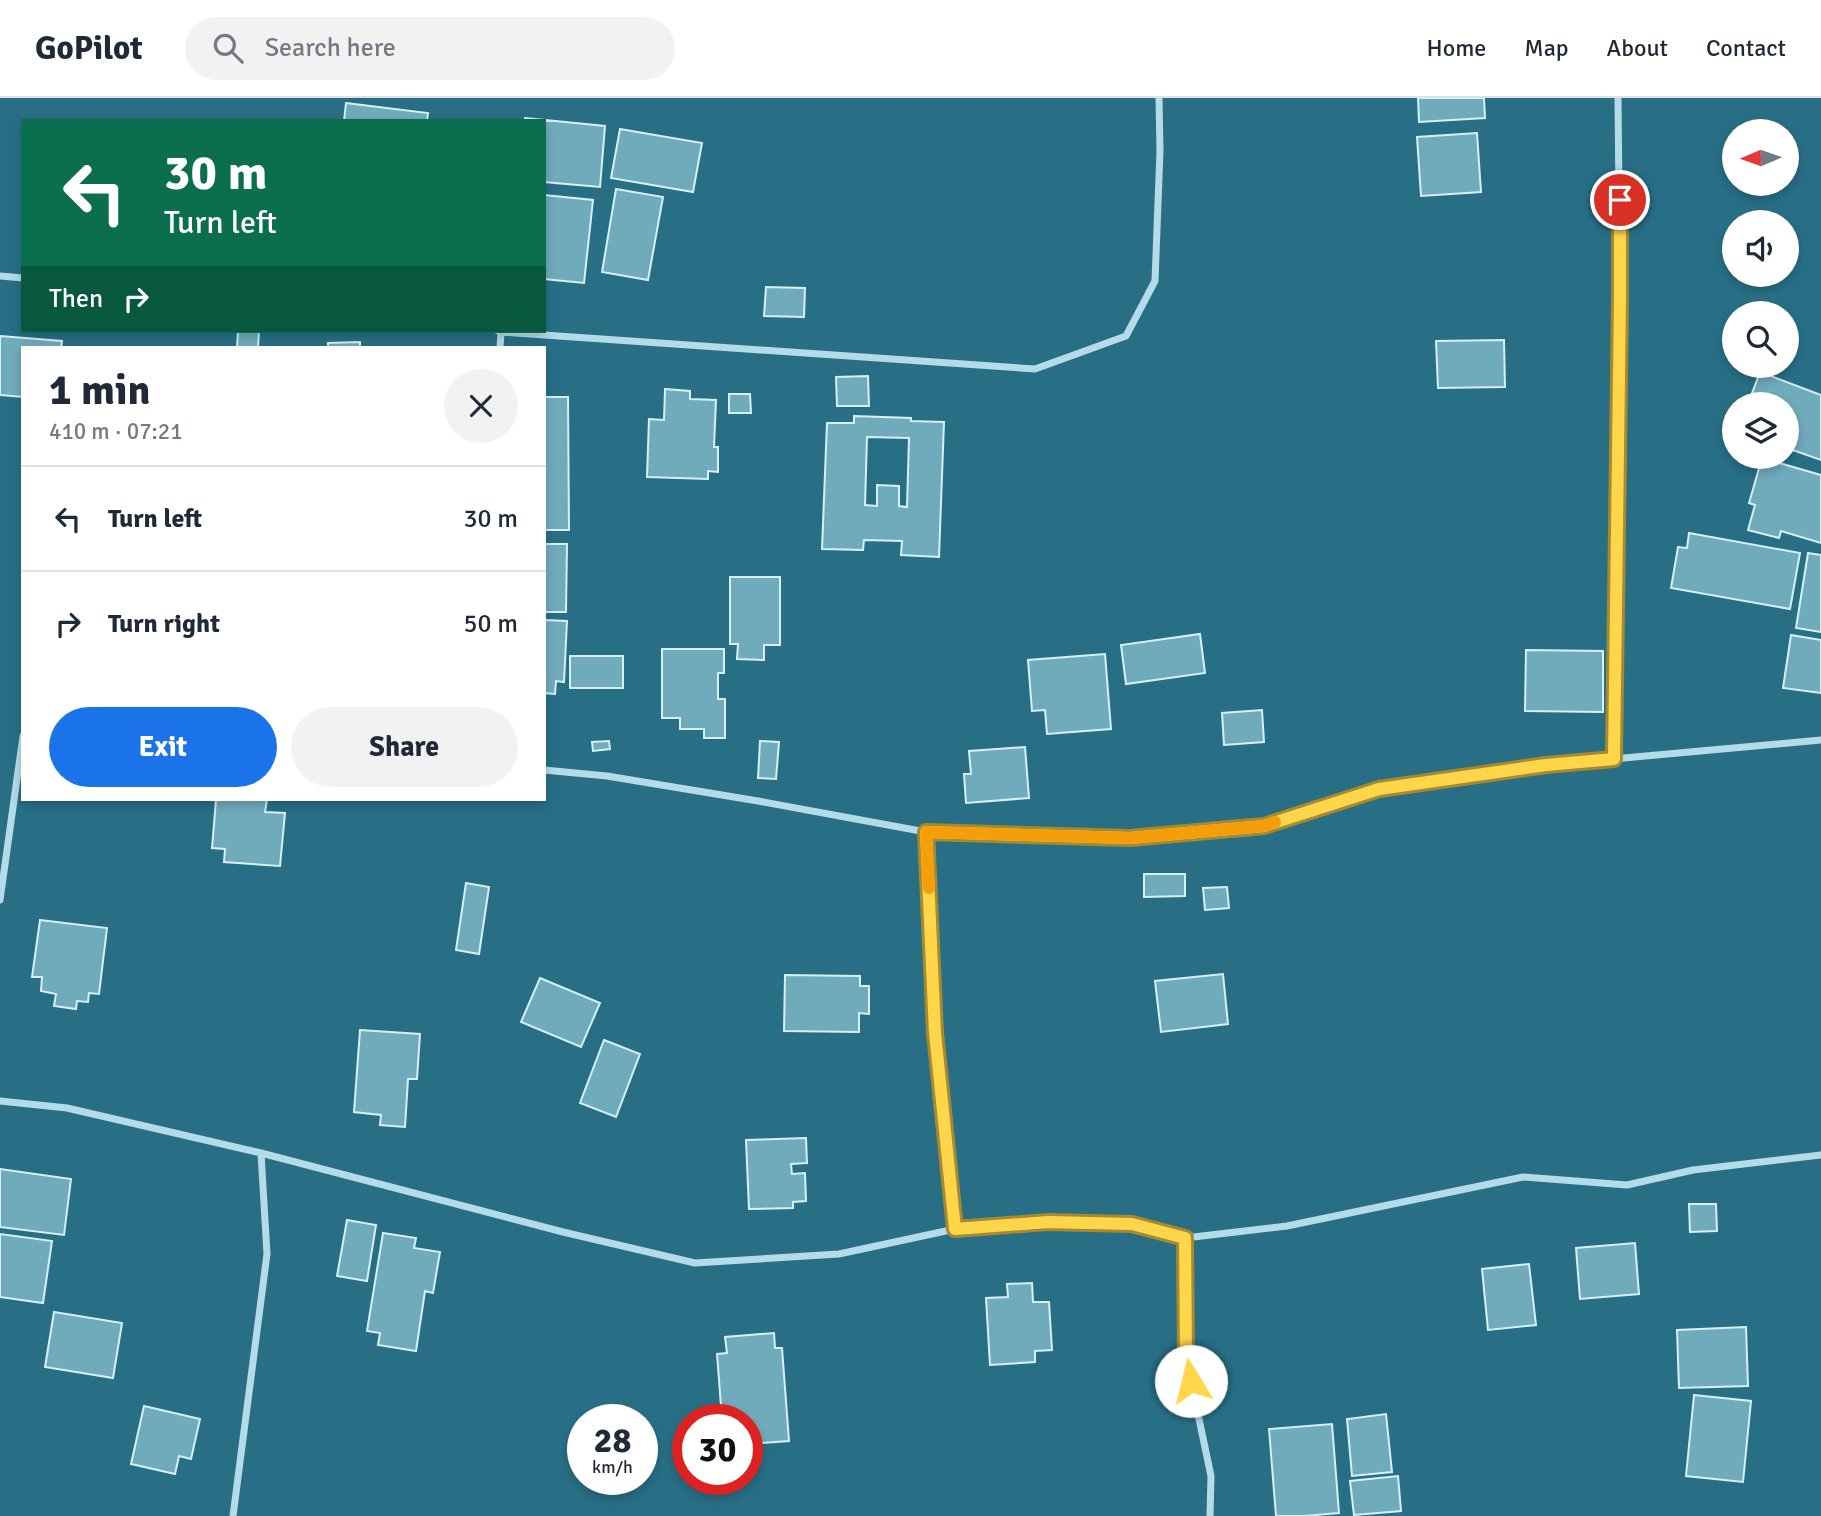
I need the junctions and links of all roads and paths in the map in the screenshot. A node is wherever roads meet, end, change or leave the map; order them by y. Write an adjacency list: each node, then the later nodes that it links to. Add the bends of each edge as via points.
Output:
1 (1159, 98): 5 (street, via 1155,281 1126,336 1035,369)
2 (1619, 98): 8 (street)
3 (0, 276): 4 (street)
4 (21, 278)
5 (528, 333)
6 (1821, 740): 8 (street)
7 (21, 750): 11 (street)
8 (1614, 759): 10 (street, via 1379,789 1264,826 1130,838)
9 (546, 770): 10 (street, via 607,776)
10 (926, 832): 15 (street, via 935,1033)
11 (0, 900)
12 (0, 1101): 13 (street, via 67,1108)
13 (261, 1153): 15 (street, via 695,1263 839,1254); 17 (street, via 267,1254)
14 (1821, 1155): 16 (street, via 1693,1170 1627,1185 1523,1177 1287,1226)
15 (955, 1229): 16 (street, via 1048,1222 1132,1224)
16 (1185, 1238): 18 (street, via 1186,1357 1211,1476)
17 (233, 1516)
18 (1210, 1516)

